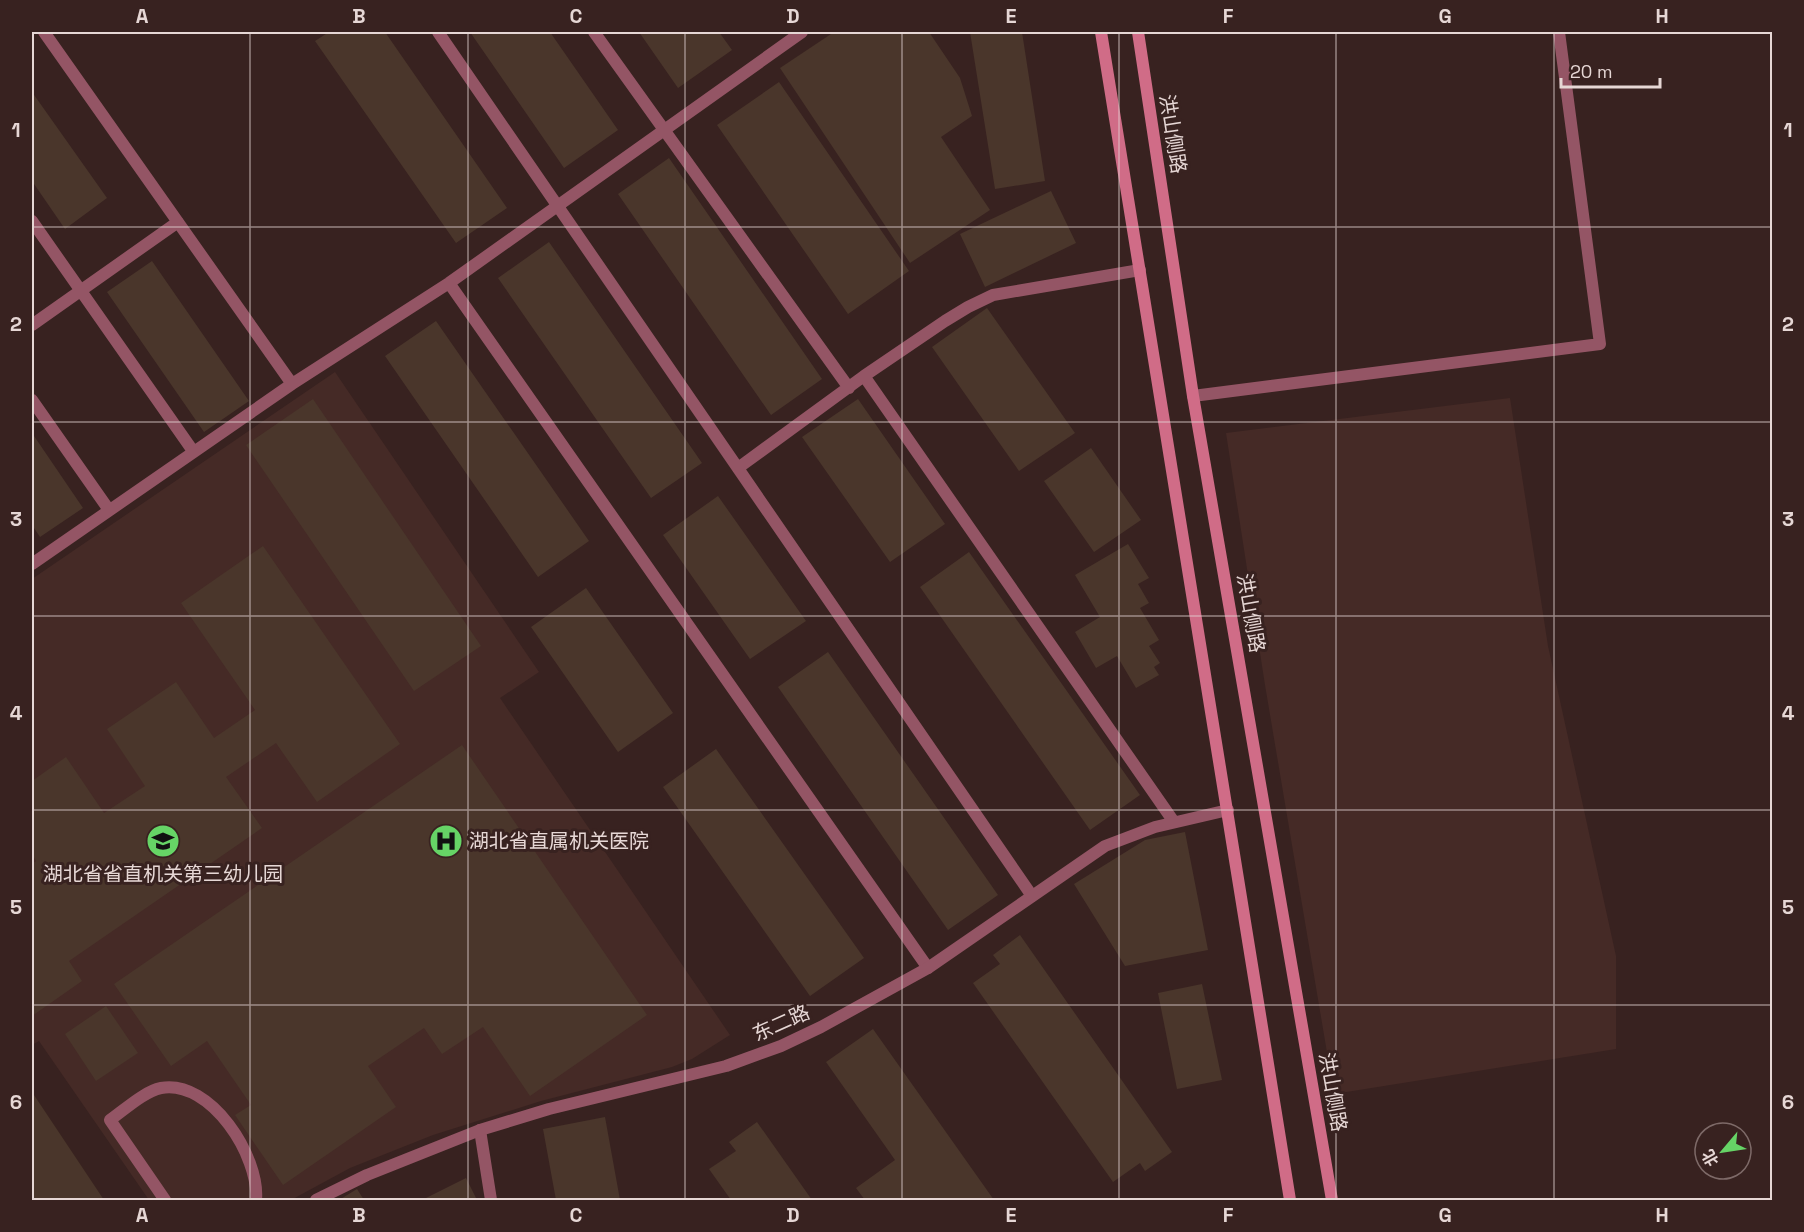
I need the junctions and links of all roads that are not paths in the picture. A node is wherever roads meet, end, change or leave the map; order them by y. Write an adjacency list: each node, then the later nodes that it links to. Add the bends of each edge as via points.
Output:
1 (44, 32): 11 (street)
2 (438, 32): 9 (street)
3 (594, 32): 8 (street)
4 (802, 32): 8 (street)
5 (1101, 32): 12 (main road)
6 (1138, 32): 19 (main road, 洪山侧路)
7 (1559, 32): 19 (street, via 1600,344)
8 (664, 130): 9 (street); 18 (street)
9 (557, 206): 13 (street); 22 (street)
10 (32, 221): 14 (street)
11 (178, 222): 14 (street); 17 (street)
12 (1140, 270): 16 (street, via 993,295 945,321); 25 (main road)
13 (449, 283): 17 (street); 28 (street)
14 (80, 290): 15 (street); 21 (street)
15 (32, 325)
16 (864, 376): 18 (street); 26 (street)
17 (292, 384): 21 (street)
18 (849, 388): 22 (street)
19 (1194, 396): 35 (main road, 洪山侧路)
20 (32, 400): 23 (street)
21 (193, 451): 23 (street)
22 (738, 468): 27 (street)
23 (109, 510): 24 (street)
24 (32, 564)
25 (1228, 810): 26 (street, 东二路); 34 (main road)
26 (1174, 822): 27 (street, 东二路, via 1105,846)
27 (1032, 896): 28 (street, 东二路)
28 (928, 968): 29 (street, 东二路, via 821,1027 726,1066)
29 (480, 1130): 32 (street, 东二路); 33 (street)
30 (165, 1200): 31 (street, via 110,1120 153,1091 173,1087 205,1099 224,1119 249,1160)
31 (256, 1200)
32 (316, 1200)
33 (491, 1200)
34 (1290, 1200)
35 (1332, 1200)

